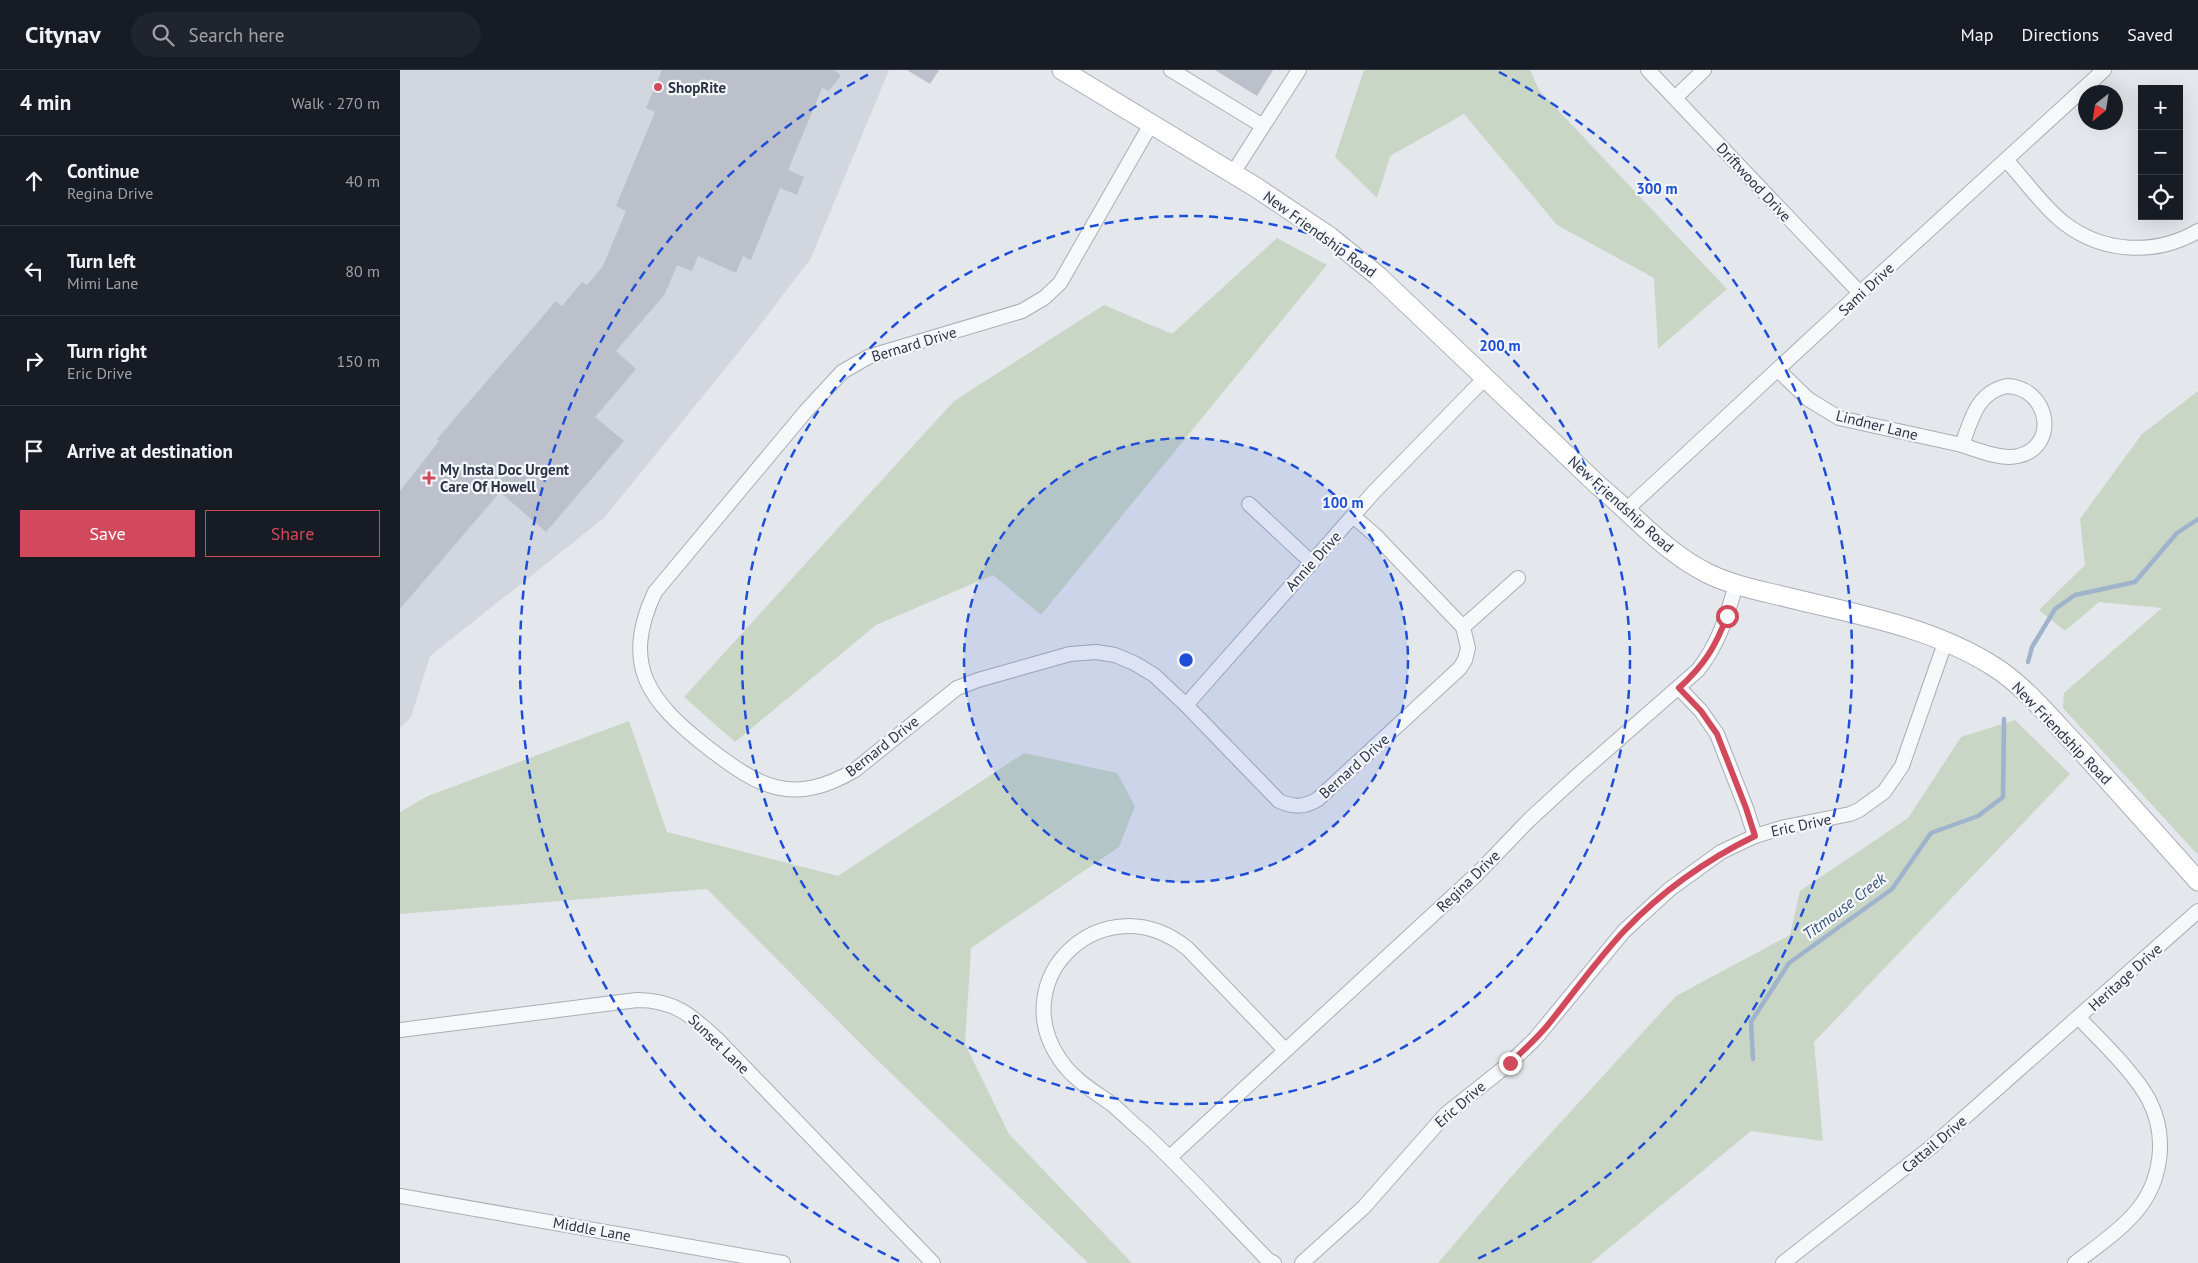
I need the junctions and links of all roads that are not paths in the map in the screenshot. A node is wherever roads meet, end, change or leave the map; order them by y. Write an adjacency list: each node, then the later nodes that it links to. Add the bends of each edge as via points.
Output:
1 (1062, 70): 8 (street, New Friendship Road)
2 (1171, 70): 9 (street)
3 (1299, 70): 9 (street)
4 (1648, 70): 7 (street, Driftwood Drive)
5 (1704, 70): 7 (street)
6 (2104, 70): 10 (street, Sami Drive)
7 (1675, 98): 13 (street, Driftwood Drive)
8 (1151, 124): 11 (street, New Friendship Road); 26 (street, Bernard Drive, via 1060,283 1044,298 1022,311 868,357 842,372 659,585 645,612 640,643 643,672 666,712 740,773 770,786 793,790 820,786 855,770 958,688 1070,654 1096,652 1134,662 1154,675)
9 (1263, 126): 11 (street)
10 (2006, 160): 12 (street, via 2063,222 2089,238 2120,247 2143,249 2166,245); 13 (street, Sami Drive)
11 (1233, 174): 15 (street, New Friendship Road, via 1299,216 1371,270)
12 (2198, 231)
13 (1860, 293): 14 (street, Sami Drive)
14 (1778, 370): 16 (street, Lindner Lane, via 1808,399 1839,418); 18 (street, Sami Drive)
15 (1486, 378): 18 (street, New Friendship Road); 19 (street, Annie Drive)
16 (1962, 446): 16 (street, Lindner Lane, via 1980,401 1997,388 2023,389 2041,406 2043,431 2036,446 2028,452 2006,457)
17 (1249, 504): 20 (street)
18 (1627, 510): 22 (street, New Friendship Road, via 1675,554)
19 (1353, 516): 20 (street, Annie Drive); 23 (street)
20 (1311, 562): 26 (street, Annie Drive)
21 (1518, 578): 23 (street)
22 (1736, 585): 24 (street, New Friendship Road, via 1904,626); 25 (street, Regina Drive, via 1714,648)
23 (1463, 627): 26 (street, Bernard Drive, via 1468,648 1460,668 1318,800 1302,806 1279,801)
24 (1946, 640): 27 (street, Eric Drive, via 1902,766 1884,792 1850,814); 28 (street, New Friendship Road, via 1994,666 2023,691)
25 (1679, 688): 27 (street, via 1717,734); 32 (street, Regina Drive, via 1578,775 1477,874)
26 (1186, 706)
27 (1755, 836): 38 (street, Eric Drive, via 1702,864 1643,913 1535,1039 1446,1114 1370,1201)
28 (2198, 881)
29 (2198, 911): 30 (street, Heritage Drive)
30 (2079, 1018): 39 (street, Cattail Drive, via 1922,1154); 40 (street, Heritage Drive, via 2148,1099 2157,1120 2160,1156 2150,1190 2135,1213)
31 (400, 1030): 36 (street, Sunset Lane, via 637,1000 666,1003 678,1008 718,1040)
32 (1285, 1050): 33 (street, Regina Drive); 33 (street, via 1188,949 1170,936 1154,929 1121,925 1090,934 1067,952 1050,979 1046,994 1046,1029 1052,1046 1073,1075 1115,1107)
33 (1170, 1157): 37 (street)
34 (400, 1196): 35 (street, Middle Lane)
35 (784, 1263)
36 (933, 1263)
37 (1274, 1263)
38 (1302, 1263)
39 (1783, 1263)
40 (2075, 1263)

